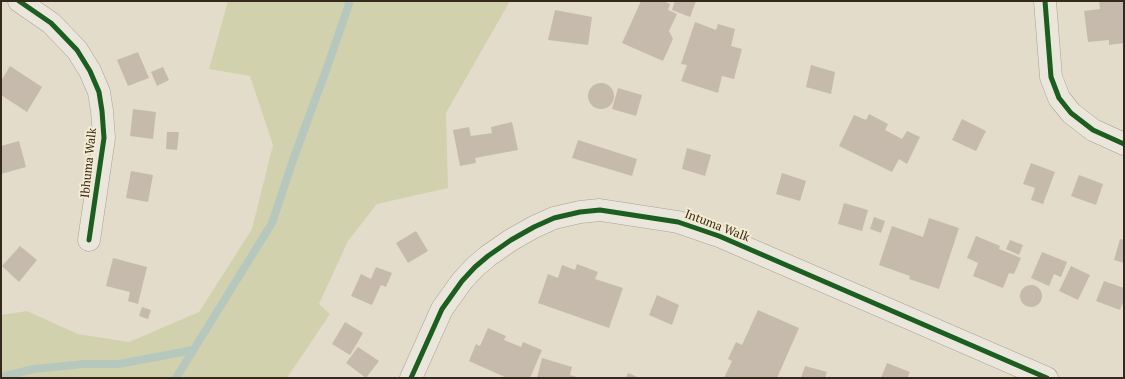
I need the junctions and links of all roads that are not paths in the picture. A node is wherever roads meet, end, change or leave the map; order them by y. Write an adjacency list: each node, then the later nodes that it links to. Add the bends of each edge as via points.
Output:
1 (19, 1): 4 (street, Ibhuma Walk, via 51,23 77,50 99,92 104,138)
2 (1045, 1): 3 (street, via 1051,77 1059,98 1071,113 1093,130)
3 (1124, 144)
4 (90, 240)
5 (411, 378): 6 (street, Intuma Walk, via 442,309 475,267 511,240 534,227 554,218 600,210 678,222 719,236)
6 (1047, 378)

